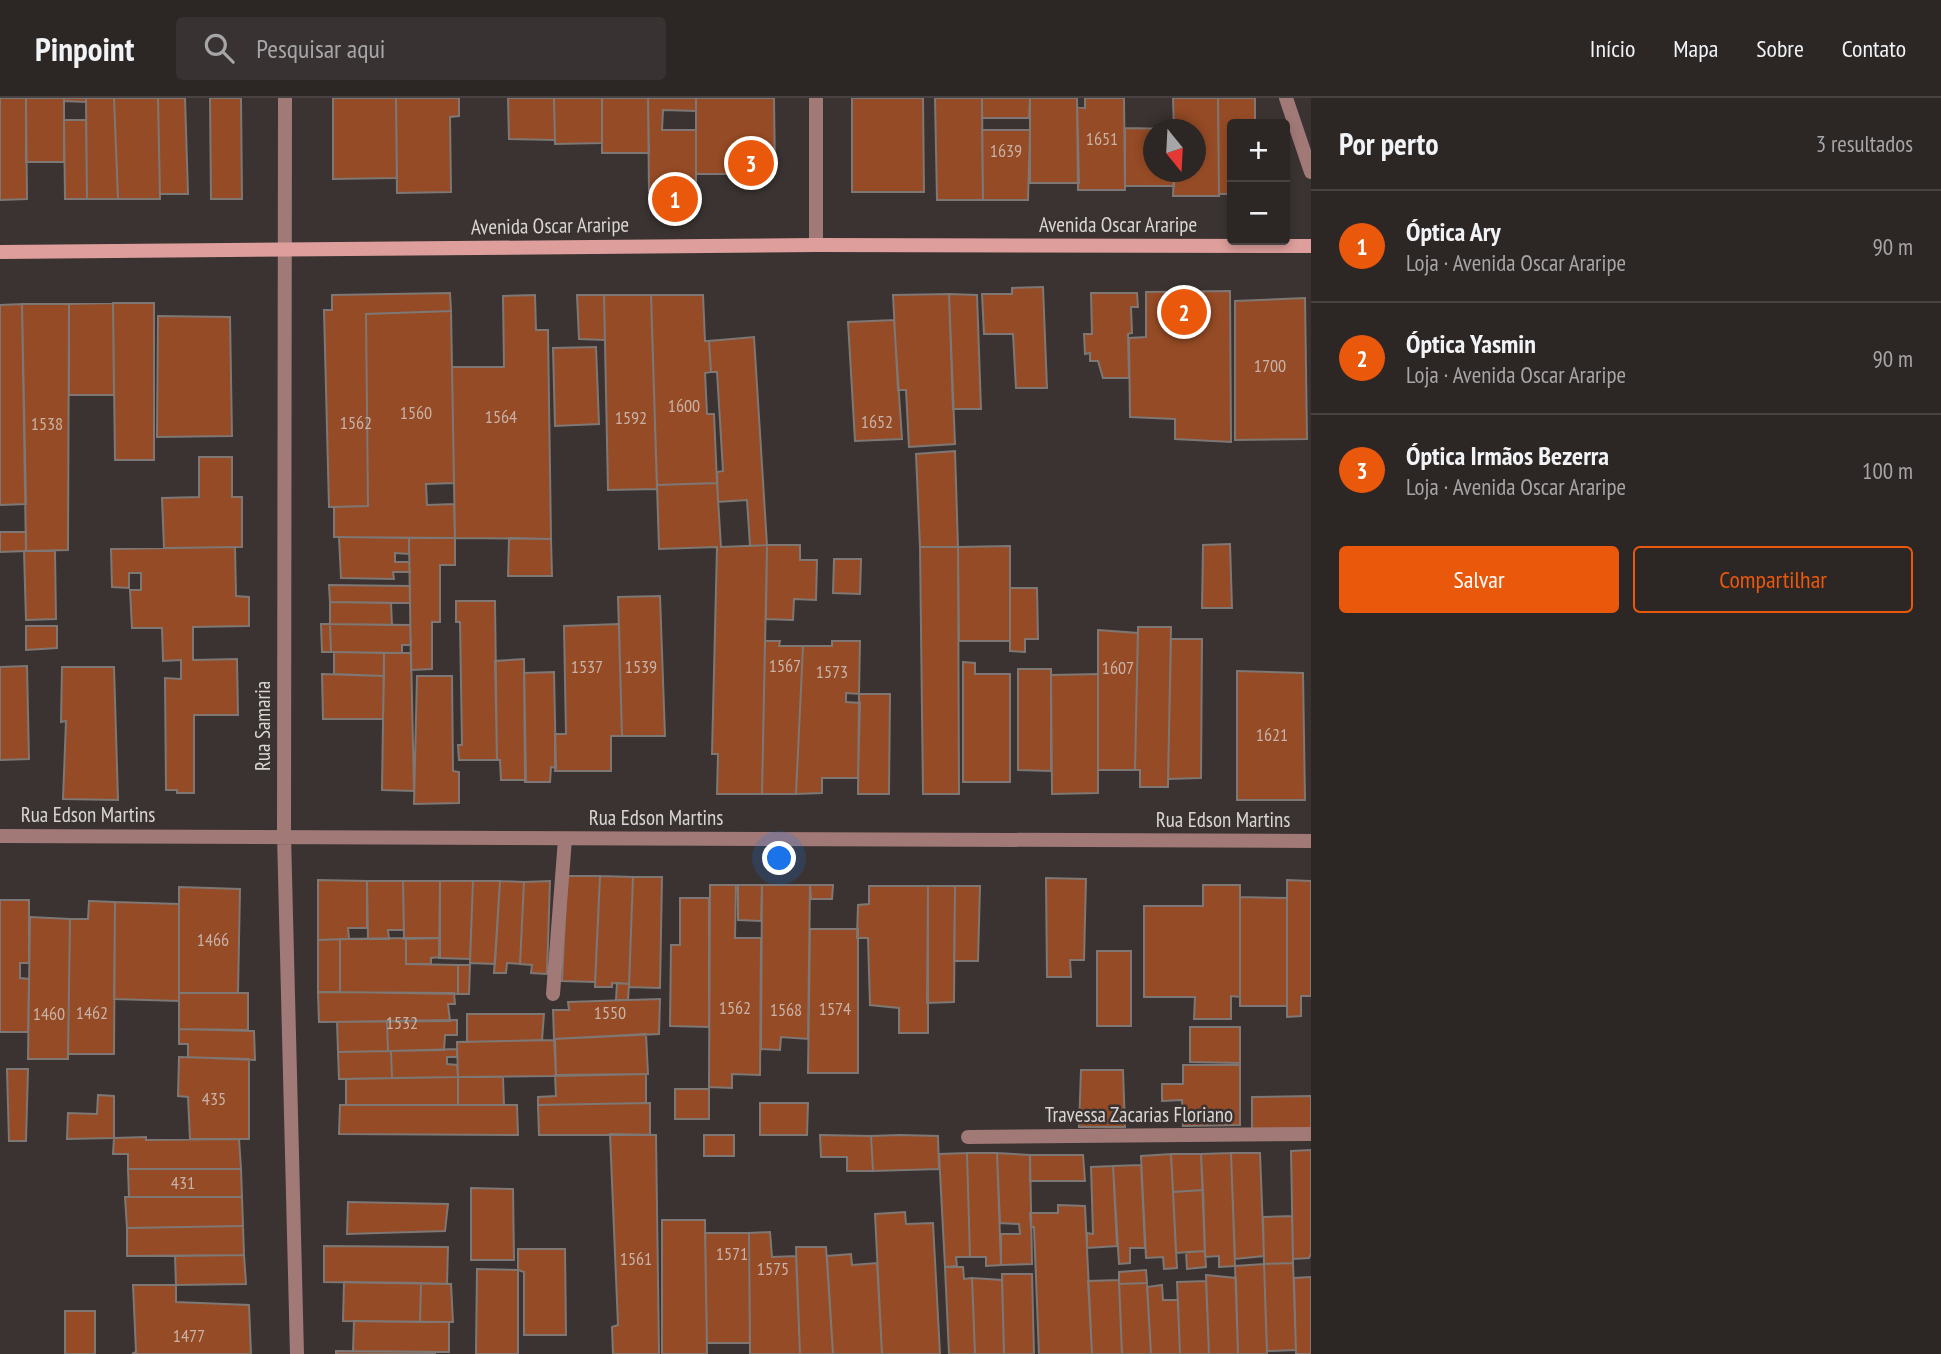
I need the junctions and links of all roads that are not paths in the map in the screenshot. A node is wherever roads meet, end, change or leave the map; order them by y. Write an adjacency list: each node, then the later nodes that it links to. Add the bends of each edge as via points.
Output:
1 (285, 98): 7 (street, Rua Samaria)
2 (816, 98): 5 (street)
3 (1286, 98): 4 (street)
4 (1311, 172)
5 (816, 245): 6 (street, Avenida Oscar Araripe); 7 (street, Avenida Oscar Araripe)
6 (1311, 246)
7 (284, 250): 8 (street, Avenida Oscar Araripe); 9 (street, Rua Samaria)
8 (0, 252)
9 (284, 835): 10 (street, Rua Edson Martins); 11 (street, Rua Edson Martins); 16 (street, Rua Samaria)
10 (0, 836)
11 (565, 839): 12 (street, Rua Edson Martins); 13 (street)
12 (1311, 841)
13 (553, 994)
14 (1311, 1134): 15 (street, Travessa Zacarias Floriano)
15 (968, 1137)
16 (297, 1354)

